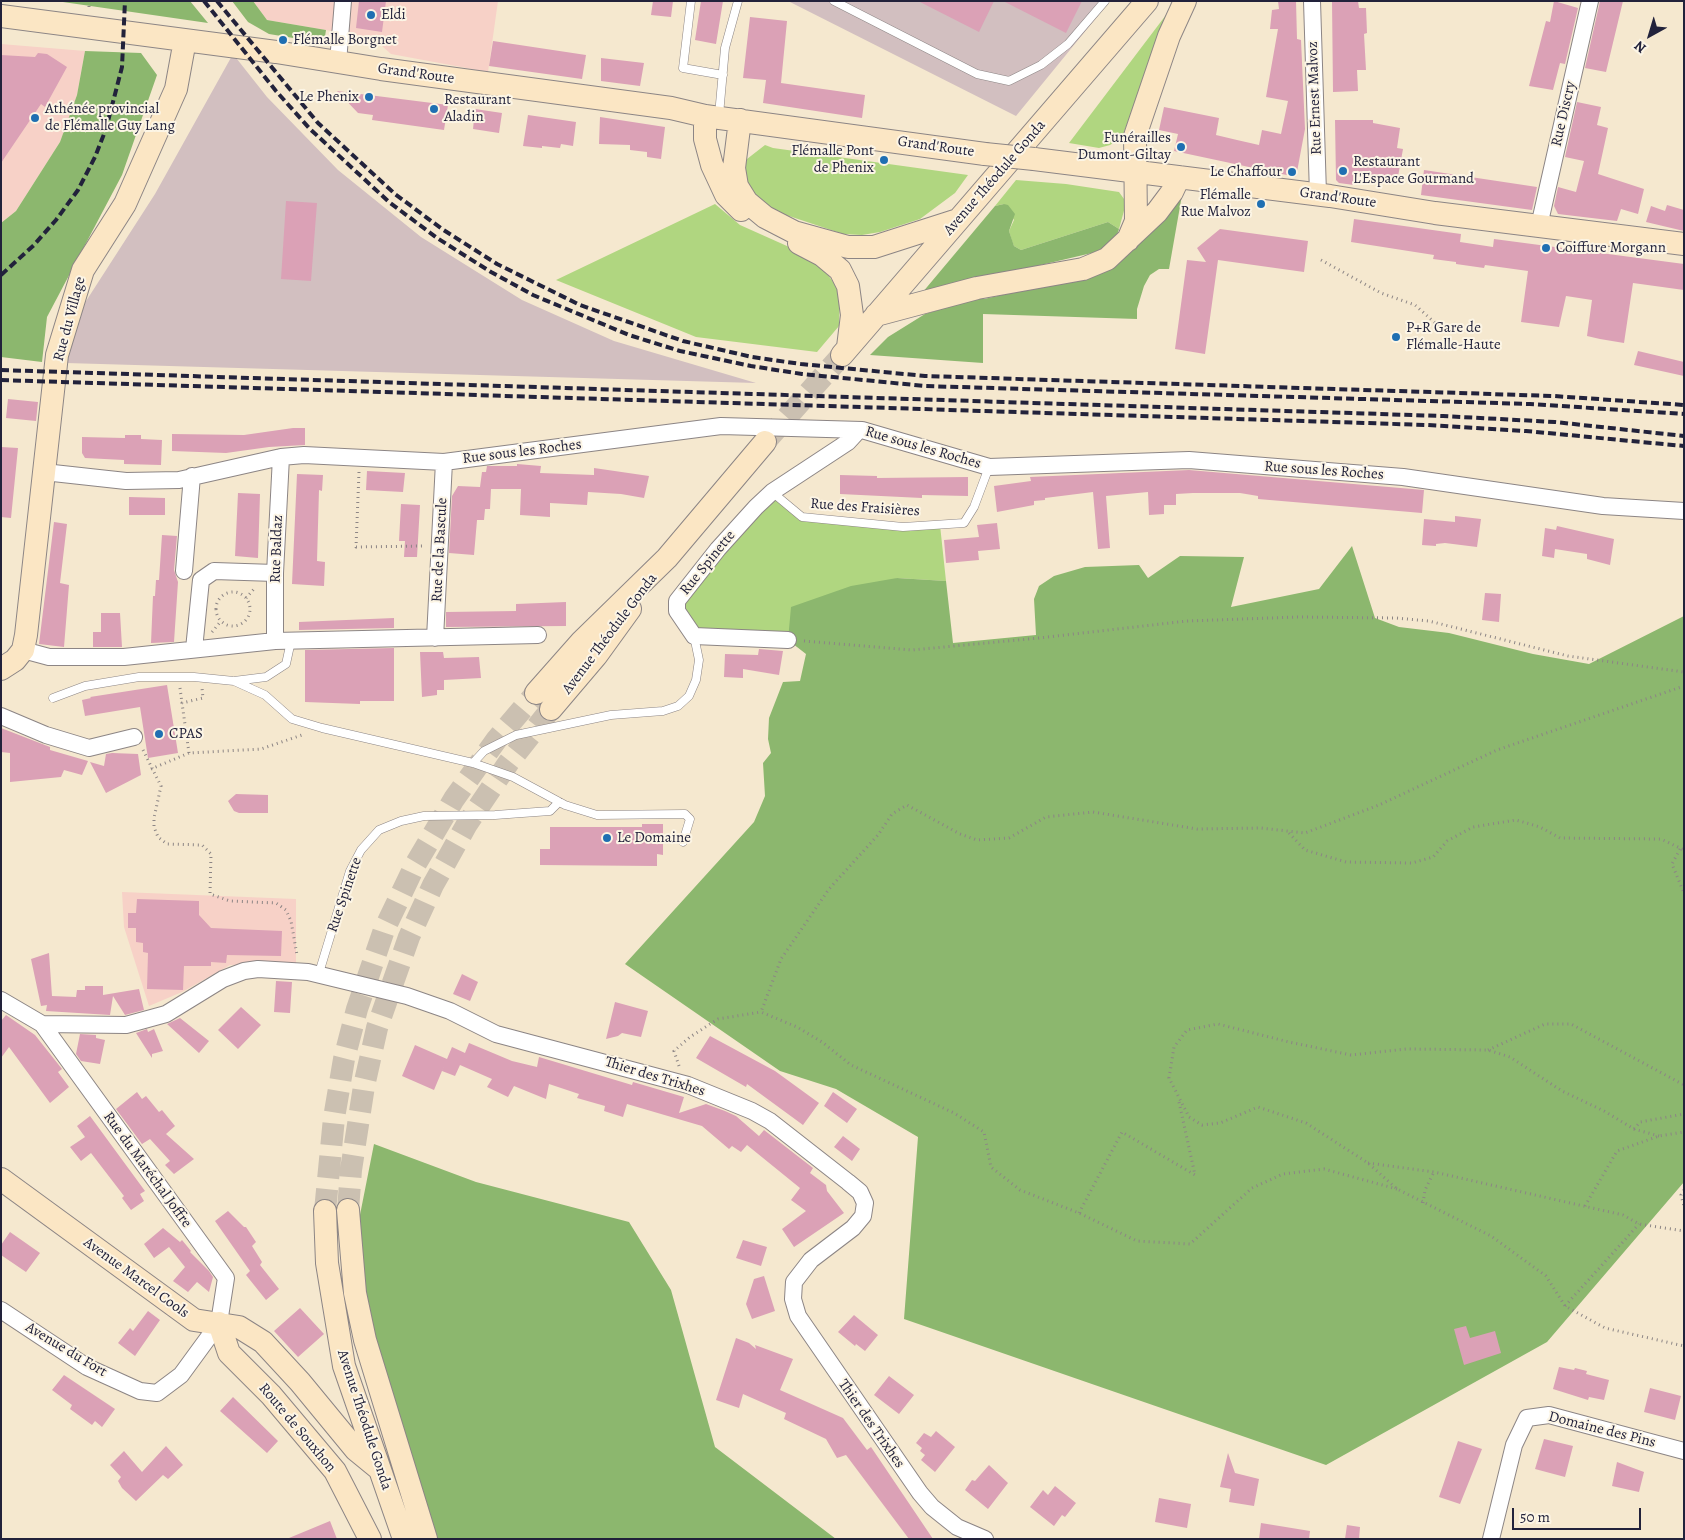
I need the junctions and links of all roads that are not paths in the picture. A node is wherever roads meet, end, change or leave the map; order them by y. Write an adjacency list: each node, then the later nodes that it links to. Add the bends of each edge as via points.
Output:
1 (343, 1): 12 (street)
2 (691, 1): 13 (lane, via 683,68)
3 (738, 1): 13 (lane, via 725,48)
4 (834, 1): 5 (lane, via 977,74 1009,81 1041,65 1068,44)
5 (1105, 1)
6 (1147, 1): 18 (street, Avenue Théodule Gonda)
7 (1185, 1): 15 (street, via 1169,36 1135,136)
8 (1312, 1): 17 (street, Rue Ernest Malvoz)
9 (1590, 1): 19 (street, Rue Discry)
10 (1, 16): 11 (street, Grand'Route)
11 (185, 40): 12 (street, Grand'Route); 28 (street, Rue du Village, via 176,89 125,204 83,270 57,355)
12 (338, 62): 14 (street, Grand'Route, via 671,108)
13 (723, 75): 14 (lane)
14 (721, 118): 15 (street, Grand'Route, bridge); 18 (street, via 738,186 747,202 765,217 794,232 848,247 874,247); 22 (street, Avenue Théodule Gonda, via 705,139 712,165 726,195 743,213 822,255 840,270 848,286 852,316 845,351)
15 (1134, 172): 16 (street, Grand'Route); 20 (street, via 1138,192 1136,221)
16 (1179, 177): 17 (street, Grand'Route); 20 (street, via 1170,196)
17 (1318, 194): 19 (street, Grand'Route)
18 (959, 220): 22 (street, Avenue Théodule Gonda)
19 (1539, 226): 21 (street, Grand'Route)
20 (1127, 242): 22 (street, via 1107,259 1083,269 977,288)
21 (1684, 244)
22 (876, 315)
23 (859, 430): 26 (street, Rue sous les Roches, via 721,426); 27 (street, Rue sous les Roches); 30 (street, Rue Spinette, via 848,442)
24 (765, 442): 32 (street, Avenue Théodule Gonda)
25 (280, 457): 26 (street, Rue sous les Roches, via 304,455); 29 (street, Rue sous les Roches); 34 (street, Rue Baldaz)
26 (444, 462): 37 (street, Rue de la Bascule)
27 (989, 467): 30 (lane, Rue des Fraisières, via 974,507 964,523 903,527 802,517); 31 (street, Rue sous les Roches, via 1189,460 1403,477 1603,506)
28 (44, 472): 29 (street, Rue sous les Roches, via 126,481 179,480); 41 (street, Rue du Village)
29 (192, 476): 33 (street)
30 (772, 492): 36 (street, Rue Spinette, via 718,548 678,600 677,611)
31 (1684, 511)
32 (667, 558): 46 (street, Avenue Théodule Gonda, via 582,642); 48 (street, Avenue Théodule Gonda, via 596,656)
33 (184, 571)
34 (275, 573): 39 (street, Rue Baldaz); 40 (street, via 214,571 200,580)
35 (538, 635): 37 (street)
36 (694, 636): 38 (street); 51 (lane, Rue Spinette, via 699,660 696,680 689,696 678,706 663,711 611,715 516,735 484,752)
37 (436, 638): 39 (street)
38 (788, 640)
39 (283, 641): 40 (street); 44 (lane, via 290,655 280,670 266,677)
40 (194, 649): 41 (street, via 124,657 49,657)
41 (23, 650): 42 (street)
42 (1, 669)
43 (222, 681): 44 (lane); 45 (lane); 47 (lane, via 194,677 139,677 85,686)
44 (234, 681): 51 (lane, via 265,696 292,719)
45 (202, 684)
46 (536, 693)
47 (53, 698)
48 (551, 710)
49 (1, 716): 50 (street, via 88,748)
50 (134, 737)
51 (473, 763): 52 (lane, via 513,777)
52 (560, 802): 53 (lane, via 597,815 685,814 690,819); 54 (lane, Rue Spinette, via 550,811 424,816 379,830 361,850 350,871)
53 (683, 842)
54 (319, 973): 56 (street, Thier des Trixhes, via 258,969 233,974 171,1011 137,1023 113,1026); 67 (street, Thier des Trixhes, via 430,1004 511,1038 655,1076 724,1099 770,1121 860,1192 866,1203 863,1216 801,1270 794,1282 793,1299 798,1316 920,1493 944,1518)
55 (1, 1000): 56 (street, Thier des Trixhes)
56 (42, 1024): 61 (street, Rue du Maréchal Joffre, via 226,1278)
57 (1, 1179): 61 (street, Avenue Marcel Cools, via 194,1320)
58 (348, 1210): 66 (street, Avenue Théodule Gonda, via 354,1292 365,1340)
59 (326, 1211): 63 (street, Avenue Théodule Gonda, via 327,1264 344,1366)
60 (1, 1310): 61 (street, Avenue du Fort, via 87,1367 140,1391 157,1393 181,1375)
61 (229, 1325): 63 (street, Avenue Marcel Cools, via 263,1342 356,1450); 64 (street, Route de Souxhon, via 229,1353 271,1395 335,1471)
62 (1684, 1451): 68 (street, Domaine des Pins, via 1549,1415 1527,1418 1514,1445)
63 (378, 1468): 65 (street, Avenue Théodule Gonda)
64 (370, 1539)
65 (404, 1539)
66 (426, 1539)
67 (985, 1539)
68 (1491, 1539)

